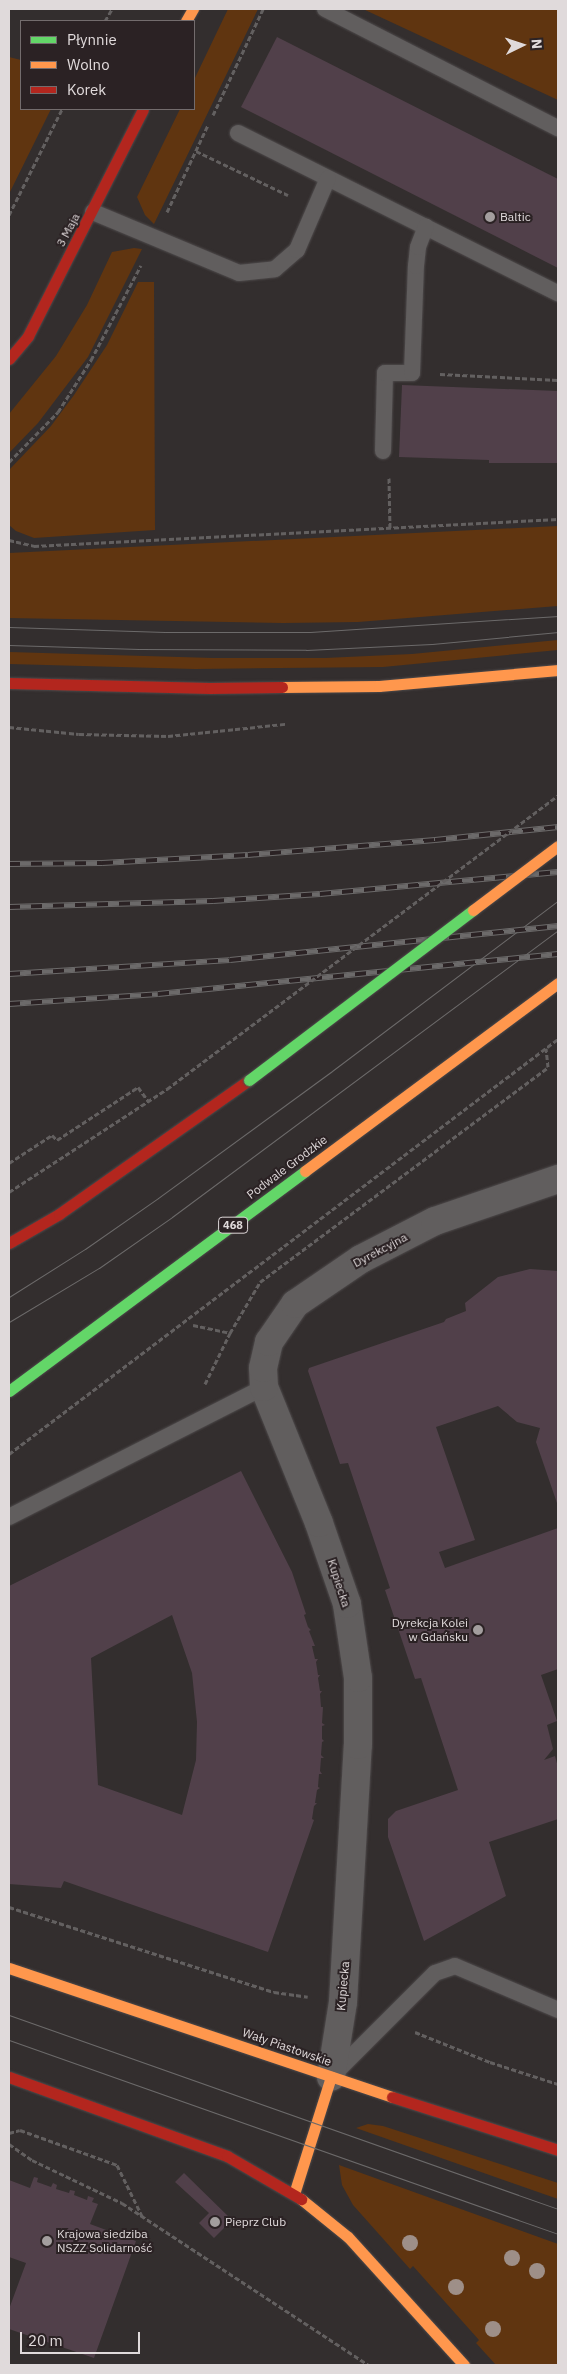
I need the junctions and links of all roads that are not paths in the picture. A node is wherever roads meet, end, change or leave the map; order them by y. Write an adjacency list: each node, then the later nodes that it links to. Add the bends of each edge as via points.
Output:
1 (325, 9): 3 (lane)
2 (143, 110): 6 (main road, 3 Maja)
3 (558, 128)
4 (238, 133): 5 (lane)
5 (328, 178): 6 (lane, via 297,250 275,269 239,273); 7 (lane)
6 (93, 212): 9 (main road, 3 Maja, via 28,336)
7 (426, 226): 8 (lane); 10 (lane, via 418,247 416,266 412,373 385,373)
8 (558, 293)
9 (9, 359)
10 (383, 451)
11 (558, 670): 12 (main road, via 379,686 210,688)
12 (9, 684)
13 (558, 846): 16 (main road, bridge, via 250,1080 59,1214)
14 (558, 983): 18 (main road, Podwale Grodzkie / 468)
15 (558, 1179): 17 (street, Dyrekcyjna, via 435,1221 361,1259 323,1283 295,1304 269,1342 263,1368)
16 (9, 1243)
17 (264, 1387): 19 (lane); 23 (street, Kupiecka, via 348,1604 358,1678 358,1745 343,2002)
18 (9, 1392)
19 (9, 1517)
20 (9, 1968): 23 (main road, Wały Piastowskie)
21 (558, 2010): 23 (lane, via 455,1966 434,1973)
22 (9, 2077): 25 (main road, via 227,2156)
23 (331, 2077): 24 (main road, Wały Piastowskie); 25 (main road)
24 (558, 2150)
25 (294, 2194): 26 (main road, via 348,2237)
26 (464, 2365)

